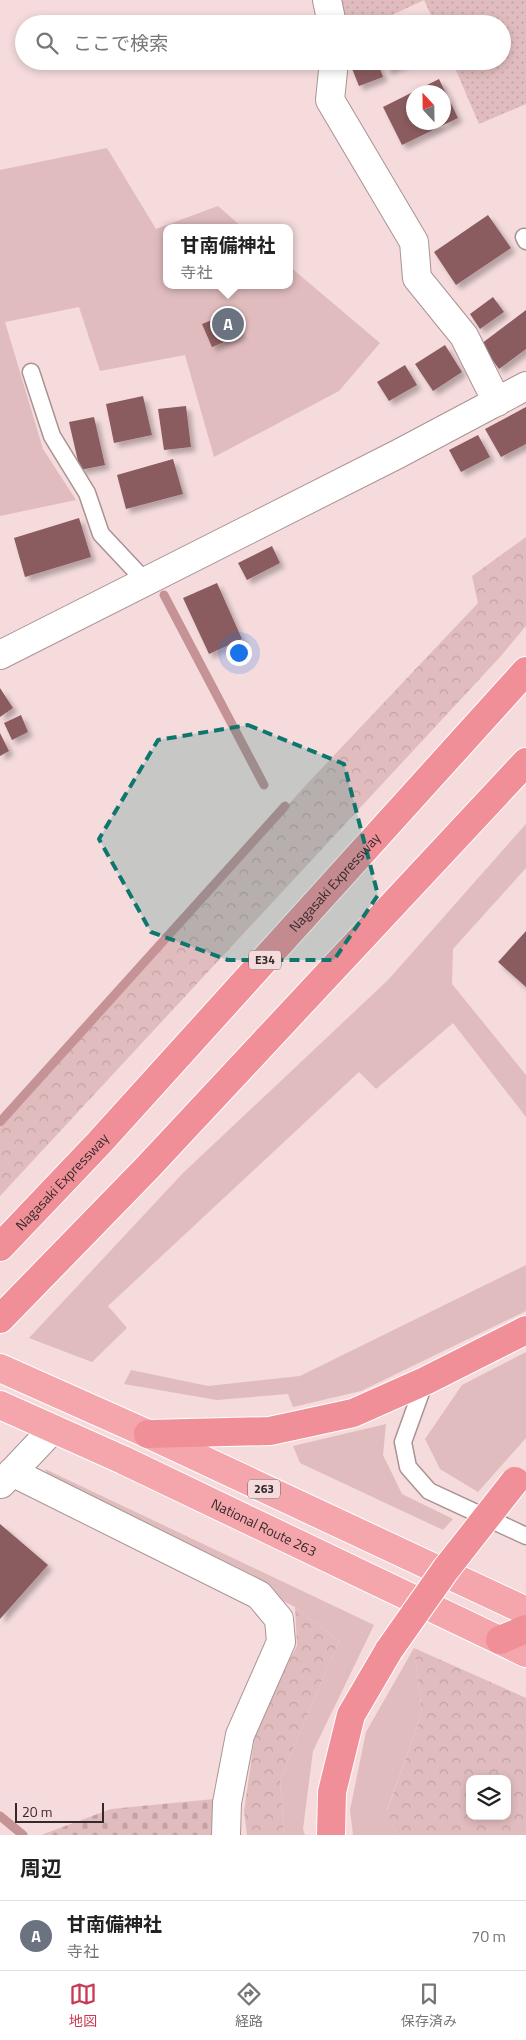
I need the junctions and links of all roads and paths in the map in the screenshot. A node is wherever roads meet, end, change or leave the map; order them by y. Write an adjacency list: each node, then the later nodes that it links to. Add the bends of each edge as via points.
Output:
1 (327, 0): 2 (street)
2 (330, 15)
3 (333, 70): 6 (street, via 330,100 414,242 417,278 464,336)
4 (32, 372): 7 (lane, via 52,436 87,493 101,534)
5 (526, 386): 6 (street)
6 (497, 402): 7 (street)
7 (146, 582): 8 (street)
8 (0, 655)
9 (526, 670): 11 (highway, Nagasaki Expressway / E34, via 106,1136)
10 (526, 762): 12 (highway, via 147,1168)
11 (0, 1247)
12 (8, 1311)
13 (526, 1330): 15 (highway)
14 (0, 1368): 18 (highway, 263)
15 (425, 1381): 18 (highway, via 353,1413 270,1430); 21 (lane, via 402,1442 408,1468 429,1491)
16 (0, 1405): 17 (highway, National Route 263 / 263)
17 (53, 1429): 20 (street); 24 (highway, National Route 263 / 263)
18 (148, 1434): 22 (highway, 263)
19 (520, 1475): 27 (highway, bridge, via 446,1569 389,1650 351,1715 332,1792)
20 (6, 1478): 26 (street, via 259,1595 278,1619 281,1642 240,1735 227,1803)
21 (526, 1536)
22 (526, 1611)
23 (526, 1629): 24 (highway)
24 (500, 1640): 25 (highway, National Route 263 / 263)
25 (526, 1653)
26 (226, 1835)
27 (331, 1835)

